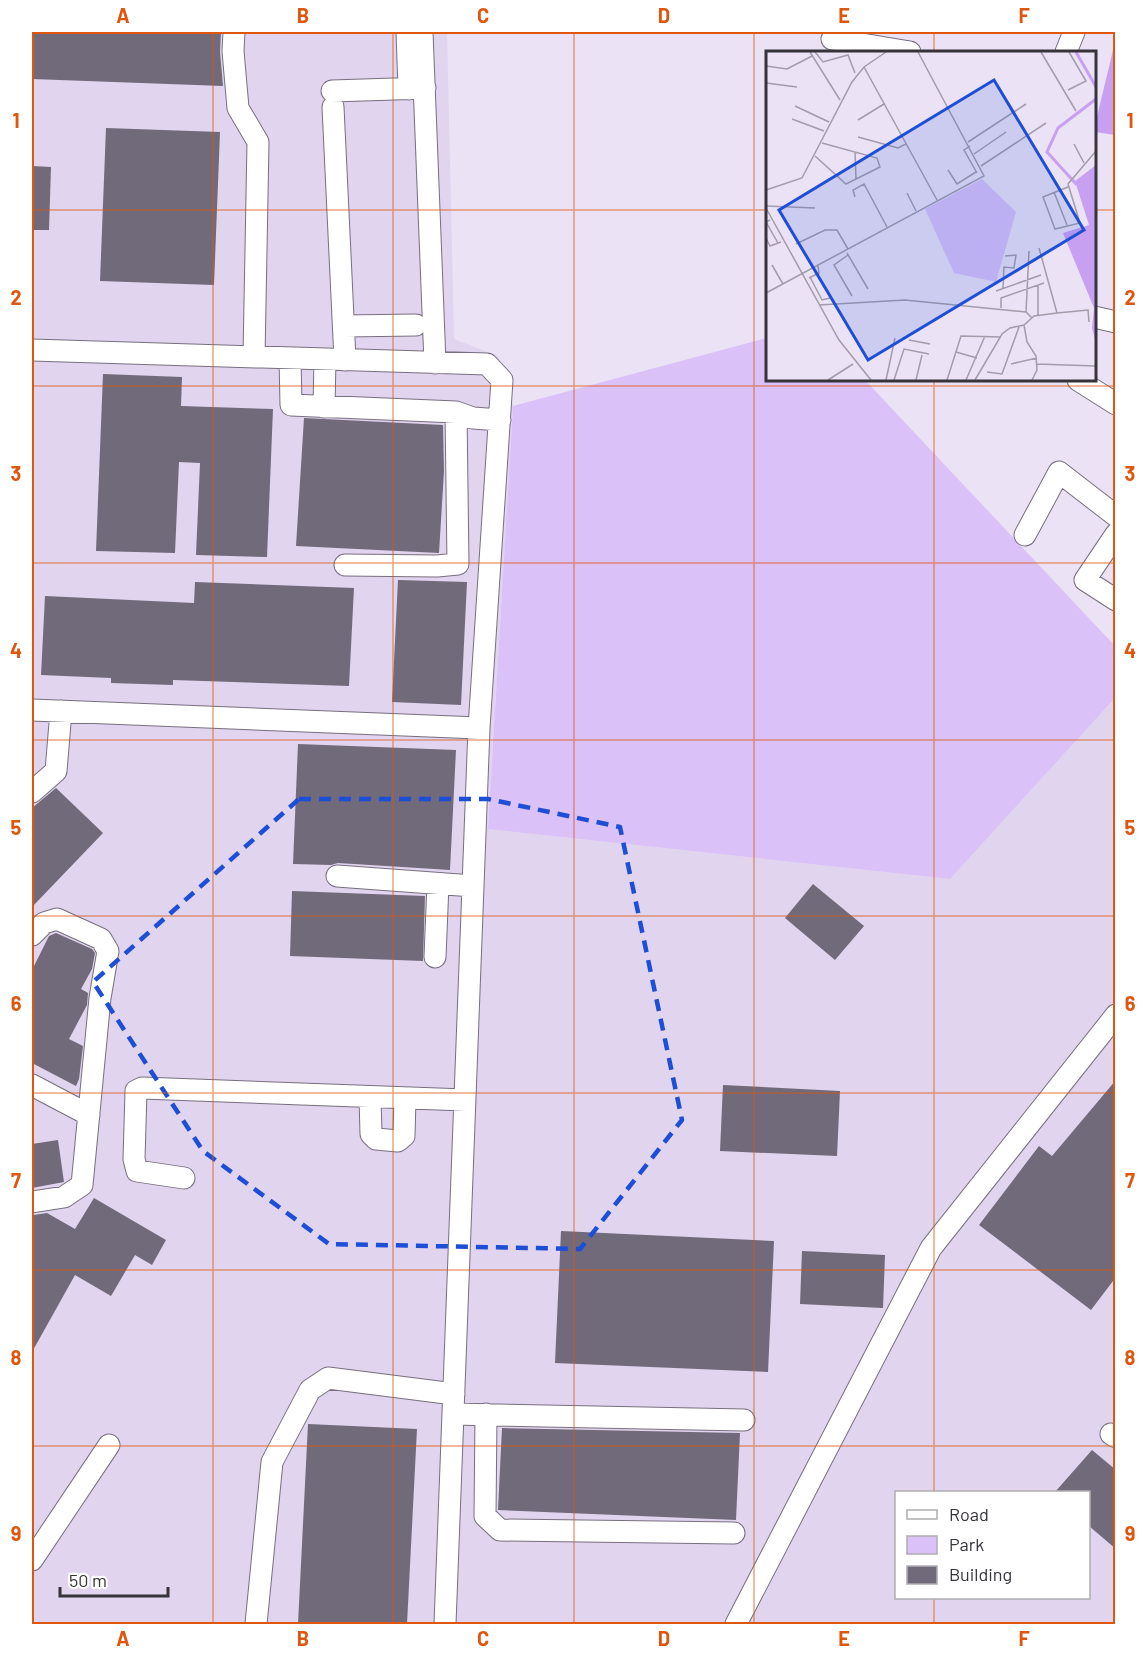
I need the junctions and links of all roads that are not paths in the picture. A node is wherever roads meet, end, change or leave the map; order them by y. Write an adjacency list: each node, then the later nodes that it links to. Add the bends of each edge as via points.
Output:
1 (234, 32): 13 (street, via 238,108 258,142)
2 (1074, 32): 6 (street)
3 (415, 38): 7 (street)
4 (832, 41): 5 (street)
5 (903, 51)
6 (1066, 51)
7 (417, 88): 11 (street, via 333,99); 16 (street)
8 (1096, 316): 9 (street)
9 (1116, 322)
10 (416, 325): 11 (street)
11 (344, 326): 15 (street)
12 (32, 350): 13 (street)
13 (254, 357): 14 (street)
14 (290, 358): 15 (street); 19 (street, via 291,405)
15 (335, 359): 16 (street); 19 (street)
16 (435, 363): 21 (street, via 487,364 502,380)
17 (1080, 381): 18 (street)
18 (1116, 404)
19 (324, 407): 20 (street)
20 (456, 412): 21 (street); 25 (street, via 458,564)
21 (500, 420): 29 (street)
22 (1116, 516): 24 (street, via 1059,472)
23 (1116, 534): 26 (street, via 1086,580)
24 (1024, 535)
25 (345, 565)
26 (1116, 600)
27 (32, 710): 28 (street)
28 (61, 711): 29 (street); 30 (street, via 56,771)
29 (479, 728): 33 (street)
30 (32, 792)
31 (337, 876): 32 (street)
32 (438, 884): 33 (street); 35 (street)
33 (473, 886): 40 (street)
34 (32, 934): 41 (street, via 44,923 57,919 101,939 108,951)
35 (435, 957)
36 (1116, 1015): 52 (street, via 932,1248)
37 (32, 1085): 41 (street)
38 (370, 1096): 39 (street); 39 (street, via 371,1134 376,1139 398,1141 404,1136); 42 (street, via 142,1088 136,1091 137,1171)
39 (405, 1098): 40 (street)
40 (465, 1100): 44 (street)
41 (89, 1115): 43 (street, via 82,1185 64,1197)
42 (184, 1178)
43 (32, 1202)
44 (453, 1404): 45 (street); 50 (street, via 328,1378 310,1390 272,1462); 51 (street)
45 (486, 1414): 46 (street); 48 (street, via 485,1516 500,1530)
46 (744, 1420)
47 (109, 1445): 49 (street)
48 (734, 1533)
49 (32, 1560)
50 (256, 1624)
51 (448, 1624)
52 (736, 1624)

